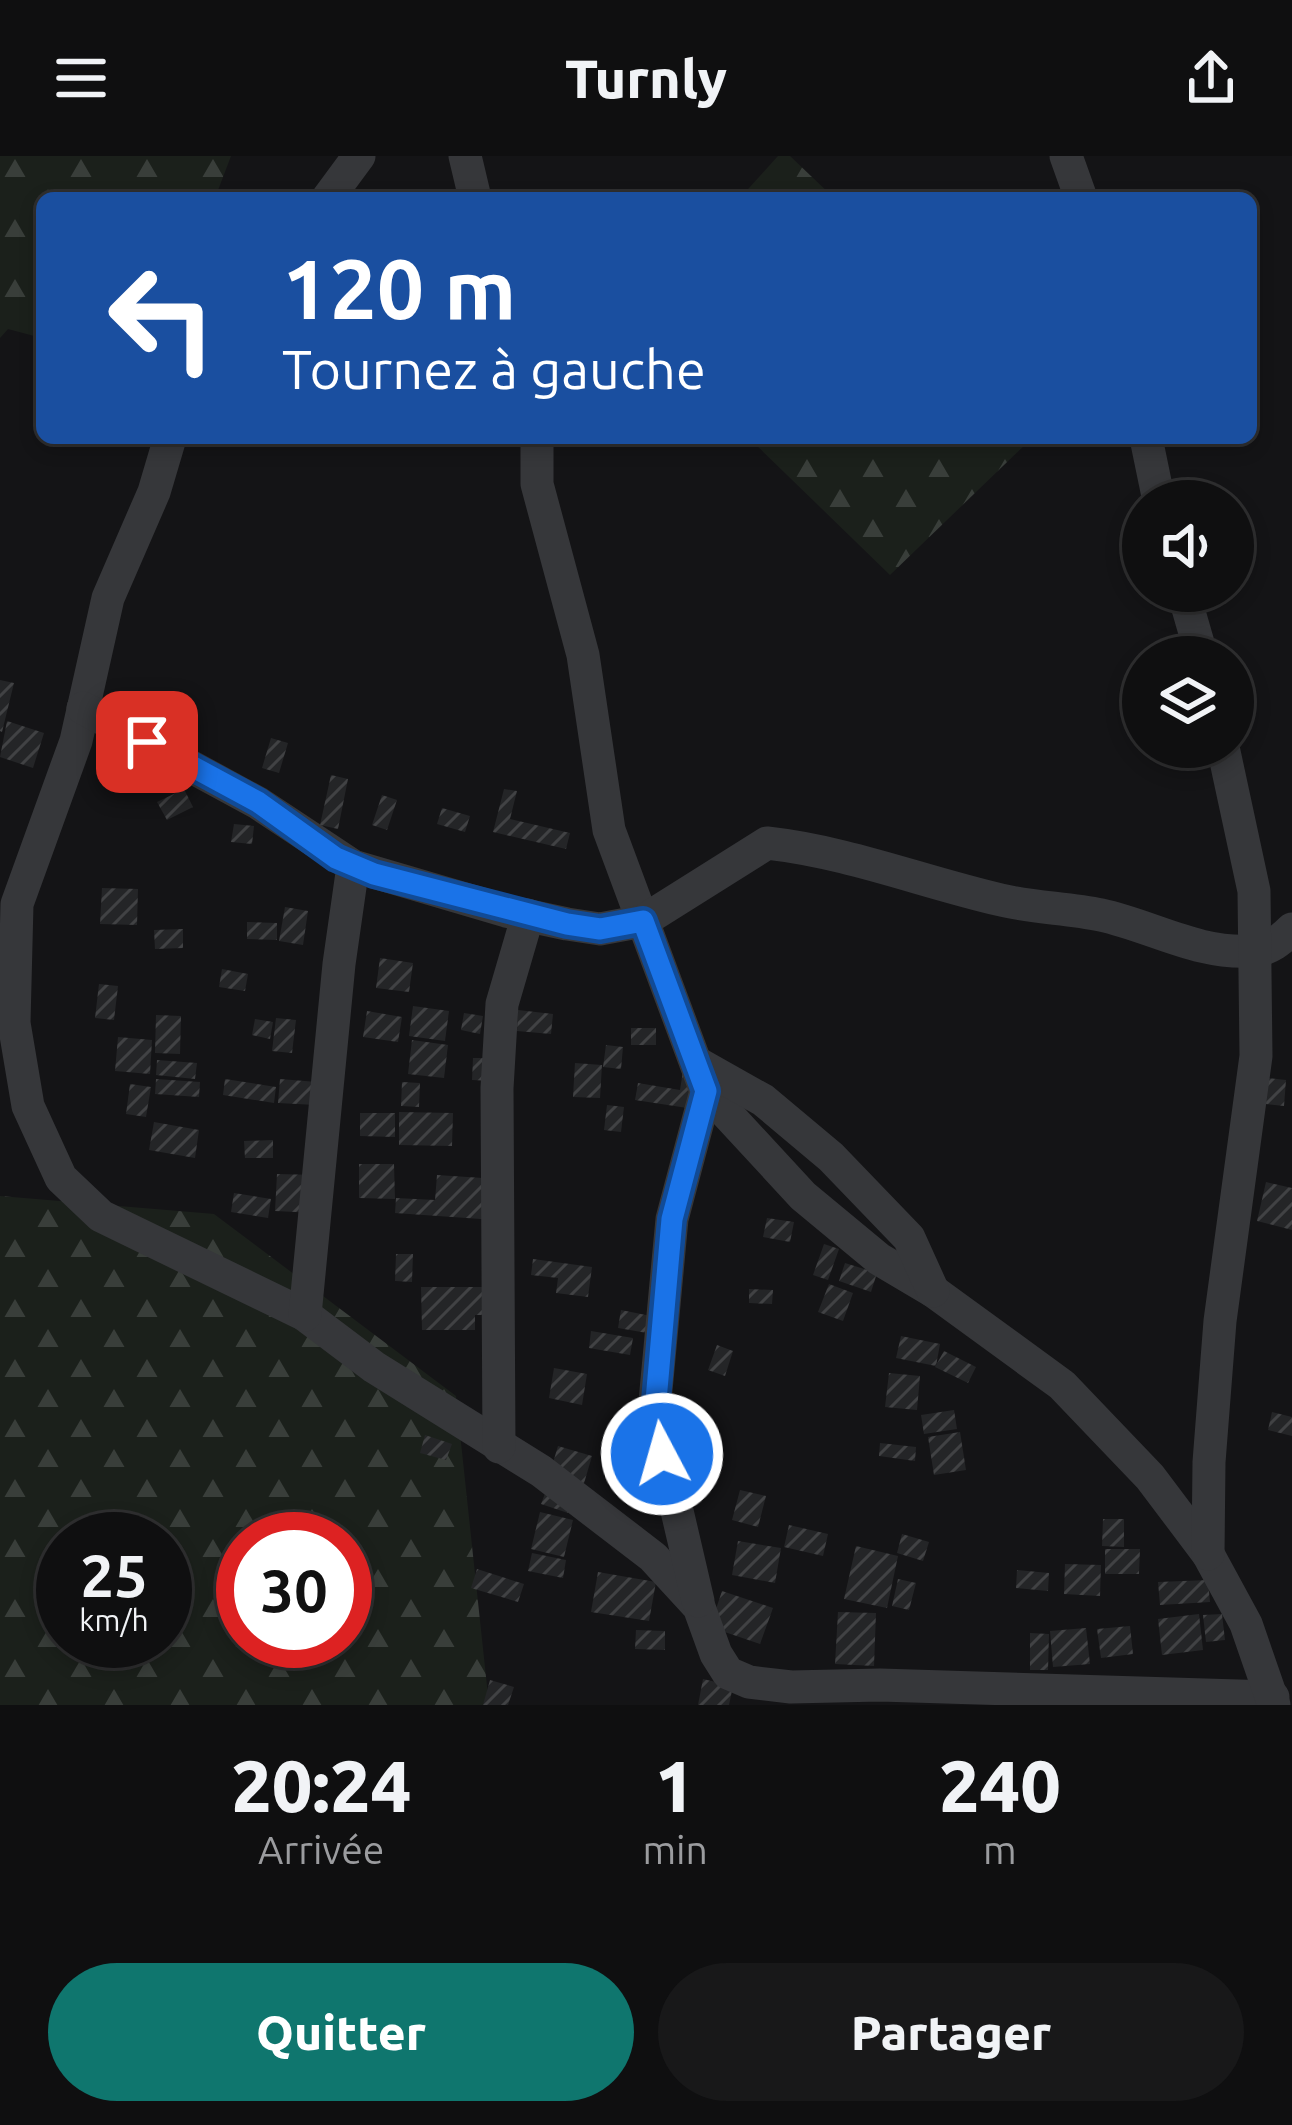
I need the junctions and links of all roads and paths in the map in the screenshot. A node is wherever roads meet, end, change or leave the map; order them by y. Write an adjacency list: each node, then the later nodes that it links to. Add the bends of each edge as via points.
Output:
1 (358, 156): 4 (street)
2 (465, 156): 5 (street)
3 (1066, 156): 6 (street)
4 (332, 192)
5 (474, 192)
6 (1079, 192)
7 (168, 444): 11 (street, via 108,598)
8 (537, 444): 15 (street, via 537,484 583,655 609,830)
9 (1147, 444): 10 (street)
10 (1155, 480)
11 (83, 708): 13 (street, via 258,802); 20 (street, via 17,904 14,1023 28,1106 61,1178 101,1216)
12 (1227, 768): 17 (street, via 1254,891)
13 (353, 866): 14 (street); 20 (street)
14 (528, 915): 15 (street, via 600,929); 21 (street, via 502,1004 496,1088)
15 (643, 921): 17 (street, via 767,844 1000,900 1099,914 1175,941); 18 (street)
16 (1292, 929): 17 (street)
17 (1257, 952): 22 (street, via 1256,1056 1220,1321)
18 (702, 1077): 19 (street, via 815,1206); 19 (street, via 763,1100 832,1156 910,1238); 23 (street, via 672,1219 655,1412)
19 (933, 1291): 22 (street, via 1062,1385 1150,1477)
20 (304, 1316): 21 (street)
21 (499, 1447): 23 (street, via 617,1528)
22 (1208, 1554): 25 (street)
23 (699, 1607): 24 (street, via 728,1672)
24 (790, 1696): 25 (street, via 880,1684)
25 (1274, 1701)

